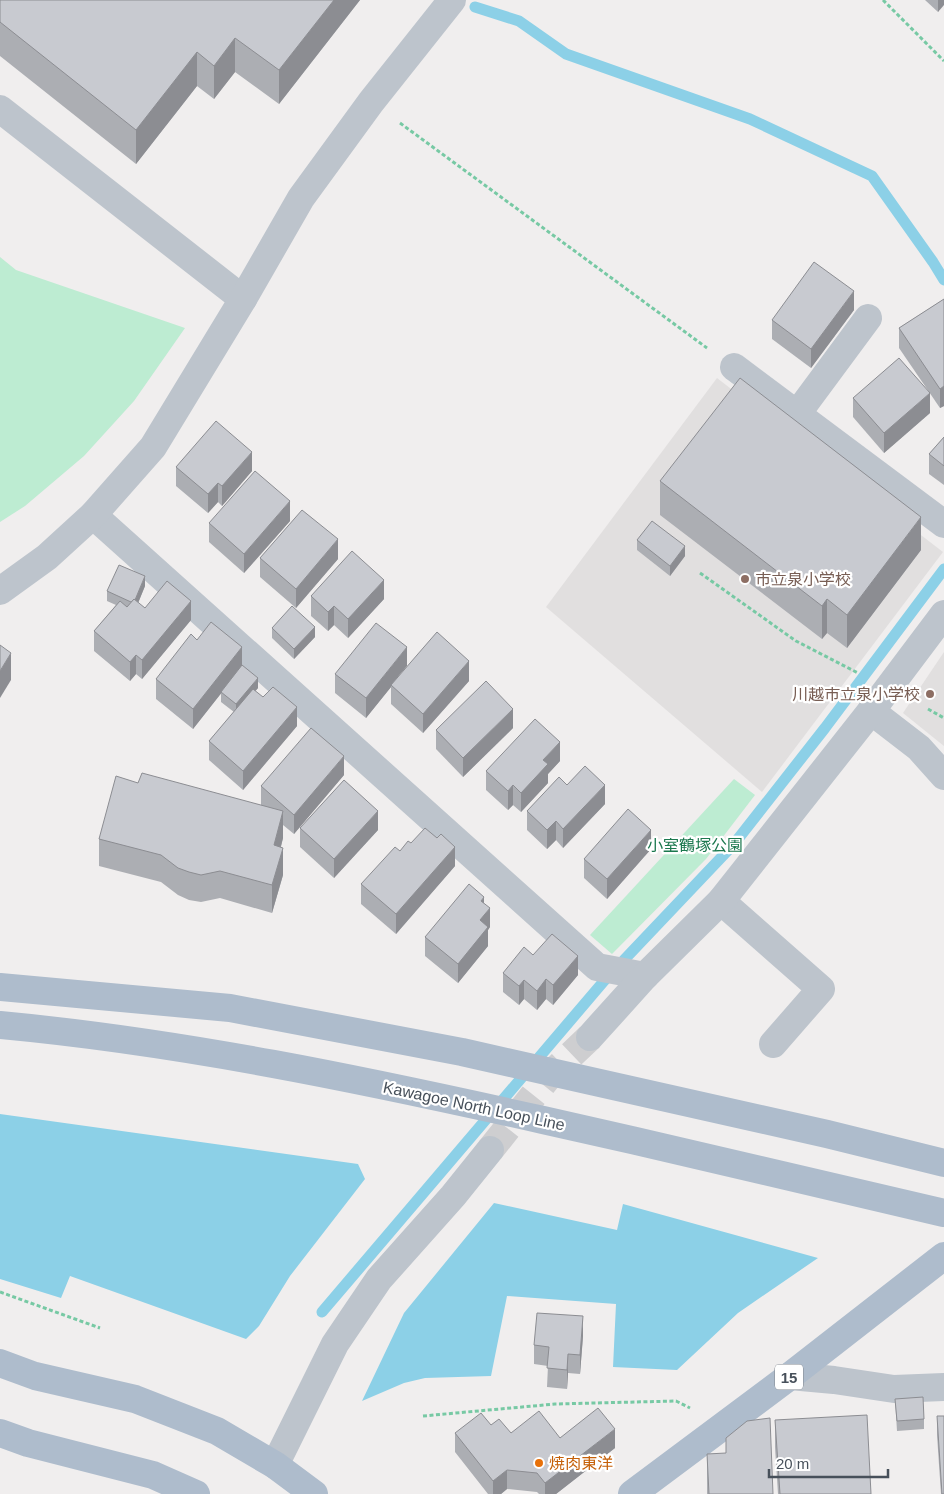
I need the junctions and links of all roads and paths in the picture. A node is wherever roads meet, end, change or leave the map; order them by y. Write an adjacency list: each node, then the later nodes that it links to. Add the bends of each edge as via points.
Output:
1 (452, 0): 4 (street)
2 (883, 0): 3 (path)
3 (944, 60)
4 (371, 102): 6 (street, via 301,198); 8 (path)
5 (0, 108): 6 (street)
6 (243, 299): 10 (street, via 153,446)
7 (868, 318): 9 (street)
8 (734, 367): 9 (street)
9 (797, 414): 11 (street)
10 (93, 515): 13 (street, via 47,557); 21 (street, via 597,966)
11 (944, 524)
12 (700, 573): 15 (path, via 796,641)
13 (0, 591)
14 (944, 614): 17 (street)
15 (864, 676)
16 (925, 707): 18 (path)
17 (871, 711): 19 (street, via 919,748); 20 (street)
18 (944, 718)
19 (944, 776)
20 (721, 900): 21 (street); 25 (street, via 822,989)
21 (645, 976): 24 (street)
22 (0, 986): 27 (main road, via 230,1008 462,1052)
23 (0, 1025): 28 (main road, Kawagoe North Loop Line, via 103,1036 218,1054 445,1098)
24 (590, 1037)
25 (773, 1044)
26 (490, 1150): 38 (street, via 379,1279 335,1344)
27 (944, 1163)
28 (944, 1213)
29 (944, 1256): 33 (main road, 15)
30 (0, 1292): 31 (path)
31 (100, 1328)
32 (0, 1364): 38 (main road, via 35,1376 135,1400 217,1431)
33 (790, 1376): 34 (street, via 894,1389); 41 (main road, 15)
34 (944, 1386)
35 (691, 1409): 36 (path, via 676,1401 555,1404)
36 (422, 1416)
37 (0, 1433): 39 (main road, via 153,1475)
38 (275, 1465): 40 (main road)
39 (196, 1494)
40 (314, 1494)
41 (632, 1494)

